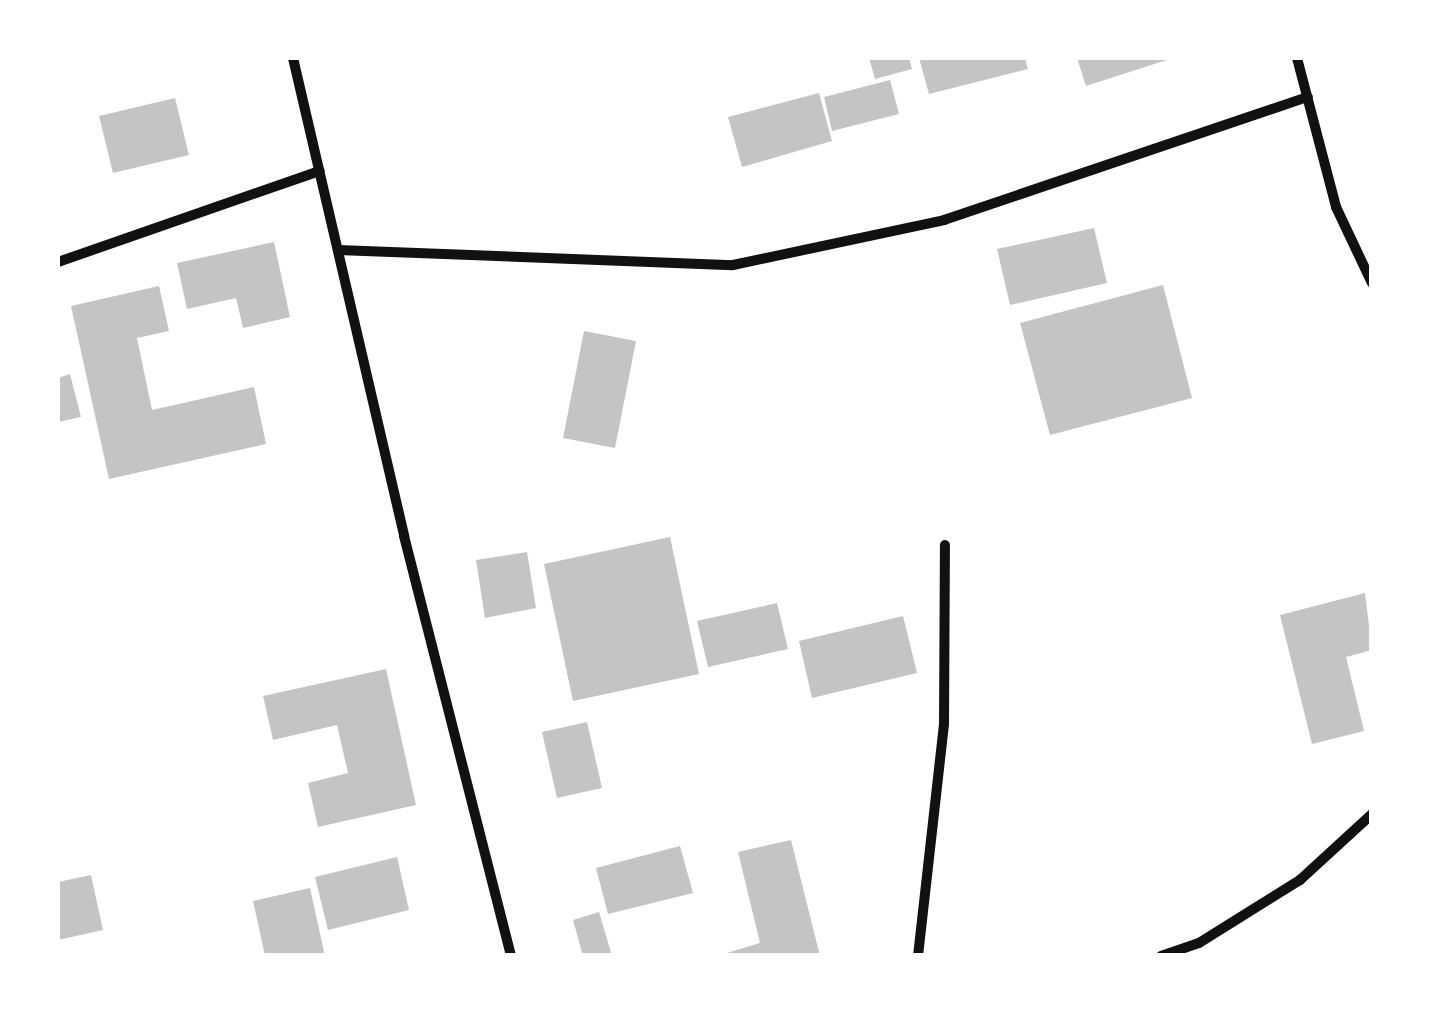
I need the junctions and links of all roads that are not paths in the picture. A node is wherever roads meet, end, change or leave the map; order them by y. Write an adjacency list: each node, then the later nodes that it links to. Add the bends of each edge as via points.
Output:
1 (294, 58): 4 (street)
2 (1297, 58): 3 (street)
3 (1308, 98): 5 (street, via 944,220 733,265); 7 (street, via 1336,208)
4 (320, 171): 5 (street); 6 (street)
5 (338, 250): 10 (street)
6 (58, 262)
7 (1372, 283)
8 (946, 544): 11 (street, via 944,724)
9 (1372, 814): 12 (street, via 1300,880 1199,943)
10 (511, 956)
11 (918, 956)
12 (1161, 956)

